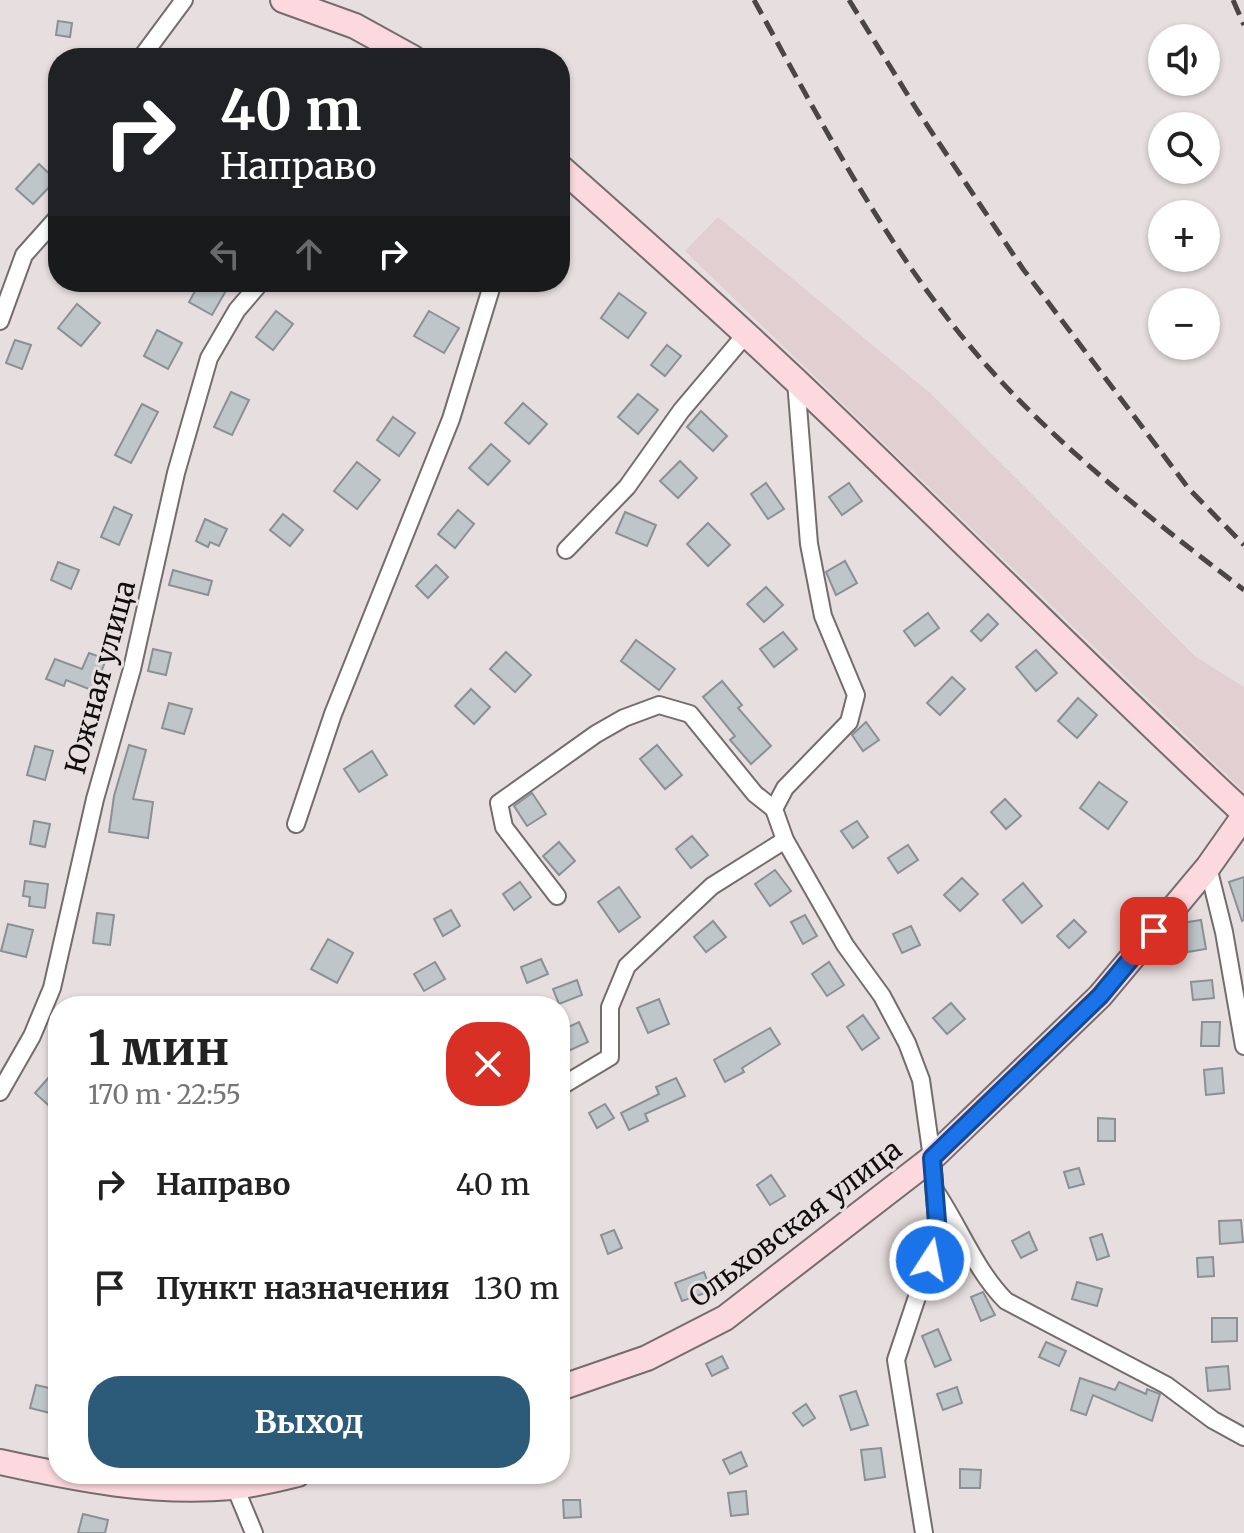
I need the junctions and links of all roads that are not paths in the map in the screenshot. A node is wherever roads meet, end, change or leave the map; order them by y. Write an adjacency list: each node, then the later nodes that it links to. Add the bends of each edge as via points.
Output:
1 (184, 0): 3 (street)
2 (283, 0): 4 (street, via 355,26)
3 (148, 48)
4 (395, 48)
5 (570, 176): 10 (street)
6 (48, 228): 9 (street, via 24,255)
7 (252, 292): 19 (street, Южная улица, via 237,310 206,370 176,473)
8 (490, 292): 15 (street, via 447,431 333,714)
9 (0, 321)
10 (746, 334): 11 (street); 12 (street, via 681,411 627,487)
11 (796, 381): 13 (street, via 811,555 823,616 856,695 849,722 785,788); 14 (street)
12 (566, 550)
13 (774, 809): 16 (street, Ольховская улица); 18 (street, Ольховская улица, via 755,794 690,714 659,705 624,718 499,803 504,827)
14 (1244, 814): 17 (street, Ольховская улица)
15 (296, 824)
16 (785, 840): 22 (street, via 712,886 627,966 610,1007 610,1057); 24 (street, Ольховская улица, via 907,1043 921,1080)
17 (1208, 867): 21 (street); 24 (street, Ольховская улица, via 1100,996)
18 (557, 896)
19 (49, 996)
20 (48, 998): 23 (street, Южная улица)
21 (1244, 1046)
22 (570, 1081)
23 (0, 1092)
24 (932, 1158): 25 (street); 26 (street, Ольховская улица, via 725,1318 647,1358)
25 (935, 1190): 27 (street, via 990,1284 1006,1301 1166,1385); 34 (street, via 938,1234 896,1360)
26 (570, 1385)
27 (1244, 1437)
28 (0, 1462): 29 (street)
29 (48, 1473)
30 (114, 1484): 32 (street, via 174,1490)
31 (250, 1484): 32 (street)
32 (235, 1487): 33 (street)
33 (254, 1533)
34 (924, 1533)

